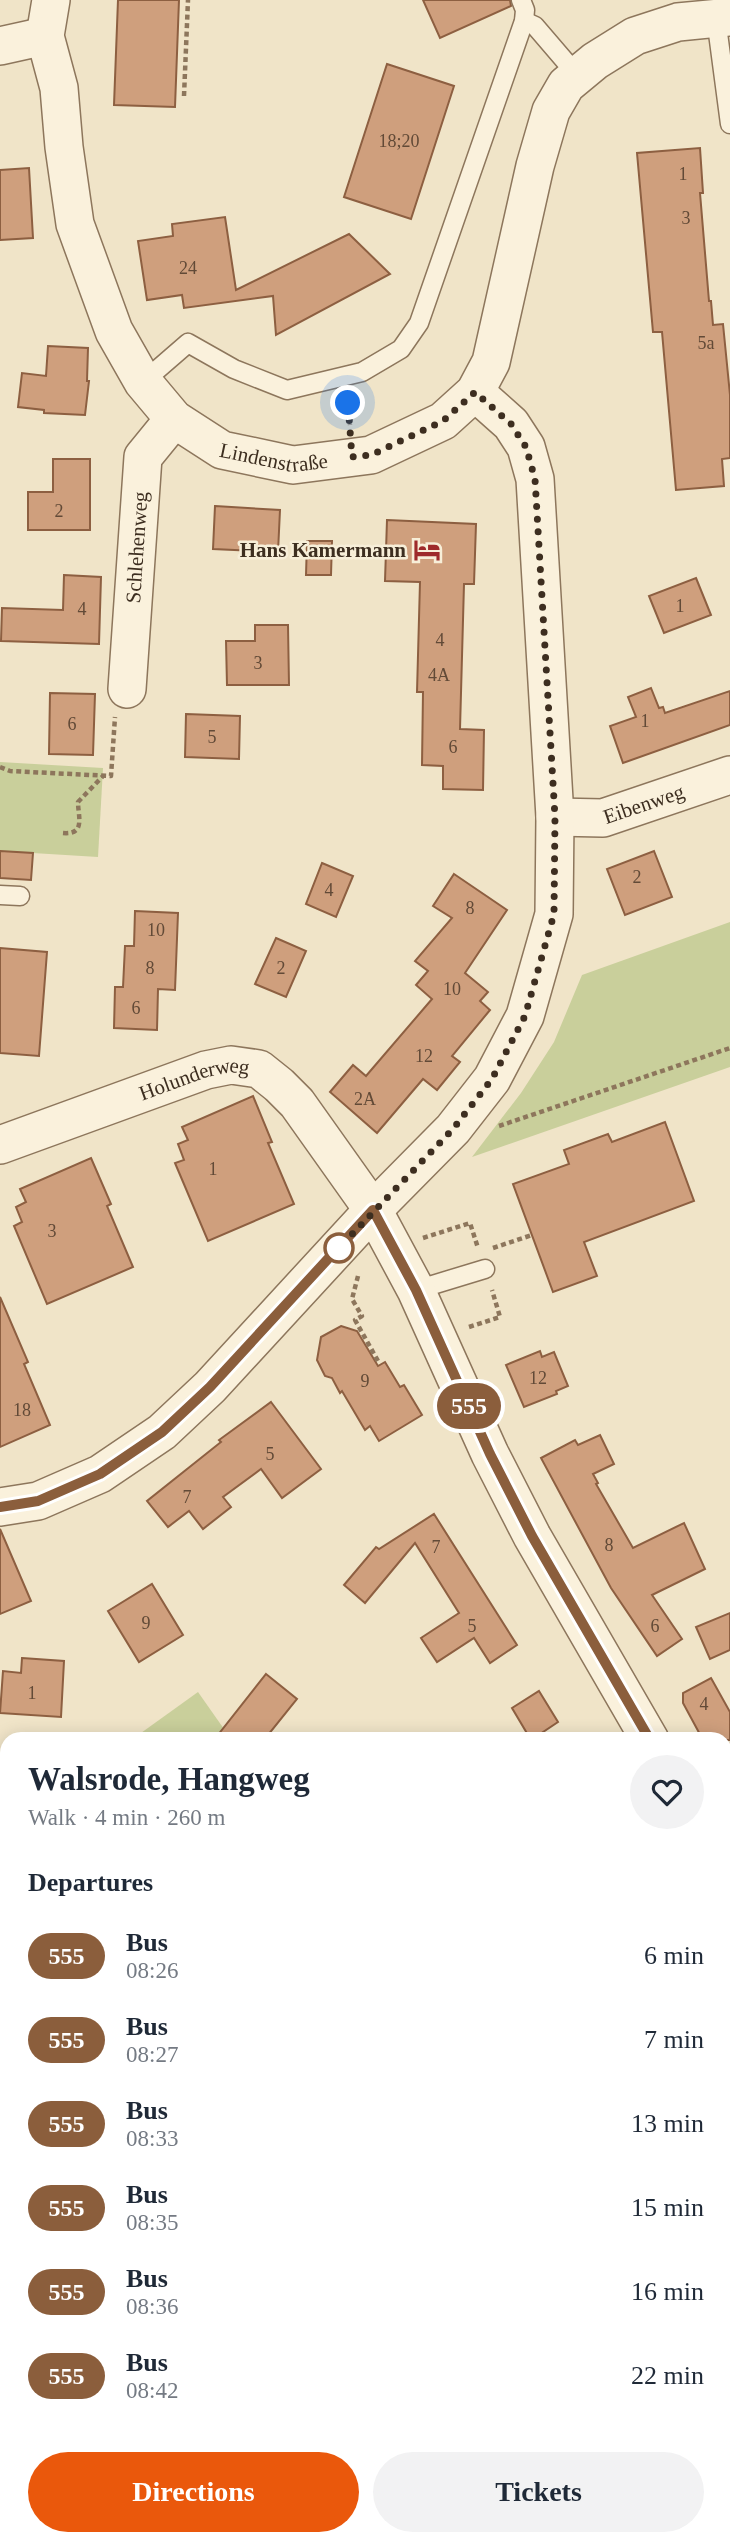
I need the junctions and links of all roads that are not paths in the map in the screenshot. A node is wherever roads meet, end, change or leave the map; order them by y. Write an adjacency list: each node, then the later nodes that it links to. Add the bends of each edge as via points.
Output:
1 (51, 0): 6 (street, Lindenstraße)
2 (521, 0): 5 (lane)
3 (676, 11): 4 (street, Lindenstraße); 8 (street, Lindenstraße)
4 (723, 18): 9 (lane)
5 (524, 21): 8 (lane, via 536,26); 10 (lane, via 419,323 401,349 362,372 287,390 234,369 188,343)
6 (45, 36): 7 (street); 10 (street, Lindenstraße, via 59,88 75,224 114,331)
7 (0, 46)
8 (578, 75): 11 (street, Lindenstraße, via 566,85 551,111 491,362)
9 (730, 124)
10 (142, 382): 12 (street, Lindenstraße)
11 (475, 392): 12 (street, Lindenstraße, via 443,421 371,455 293,466 222,450); 15 (street, via 519,435 535,479)
12 (174, 419): 13 (street, Schlehenweg, via 143,457)
13 (127, 689)
14 (730, 775): 15 (street, Eibenweg, via 603,818)
15 (555, 817): 19 (street, via 554,914 525,1016 492,1079 453,1129)
16 (0, 895): 17 (lane)
17 (20, 896)
18 (0, 1144): 19 (street, Holunderweg, via 206,1070 246,1066 259,1069 297,1103)
19 (373, 1210): 21 (street, Holunderweg); 22 (street, via 210,1387 162,1432 100,1474 38,1501)
20 (485, 1269): 21 (lane)
21 (416, 1290): 23 (street, Holunderweg, via 532,1536)
22 (0, 1507)
23 (645, 1732)

